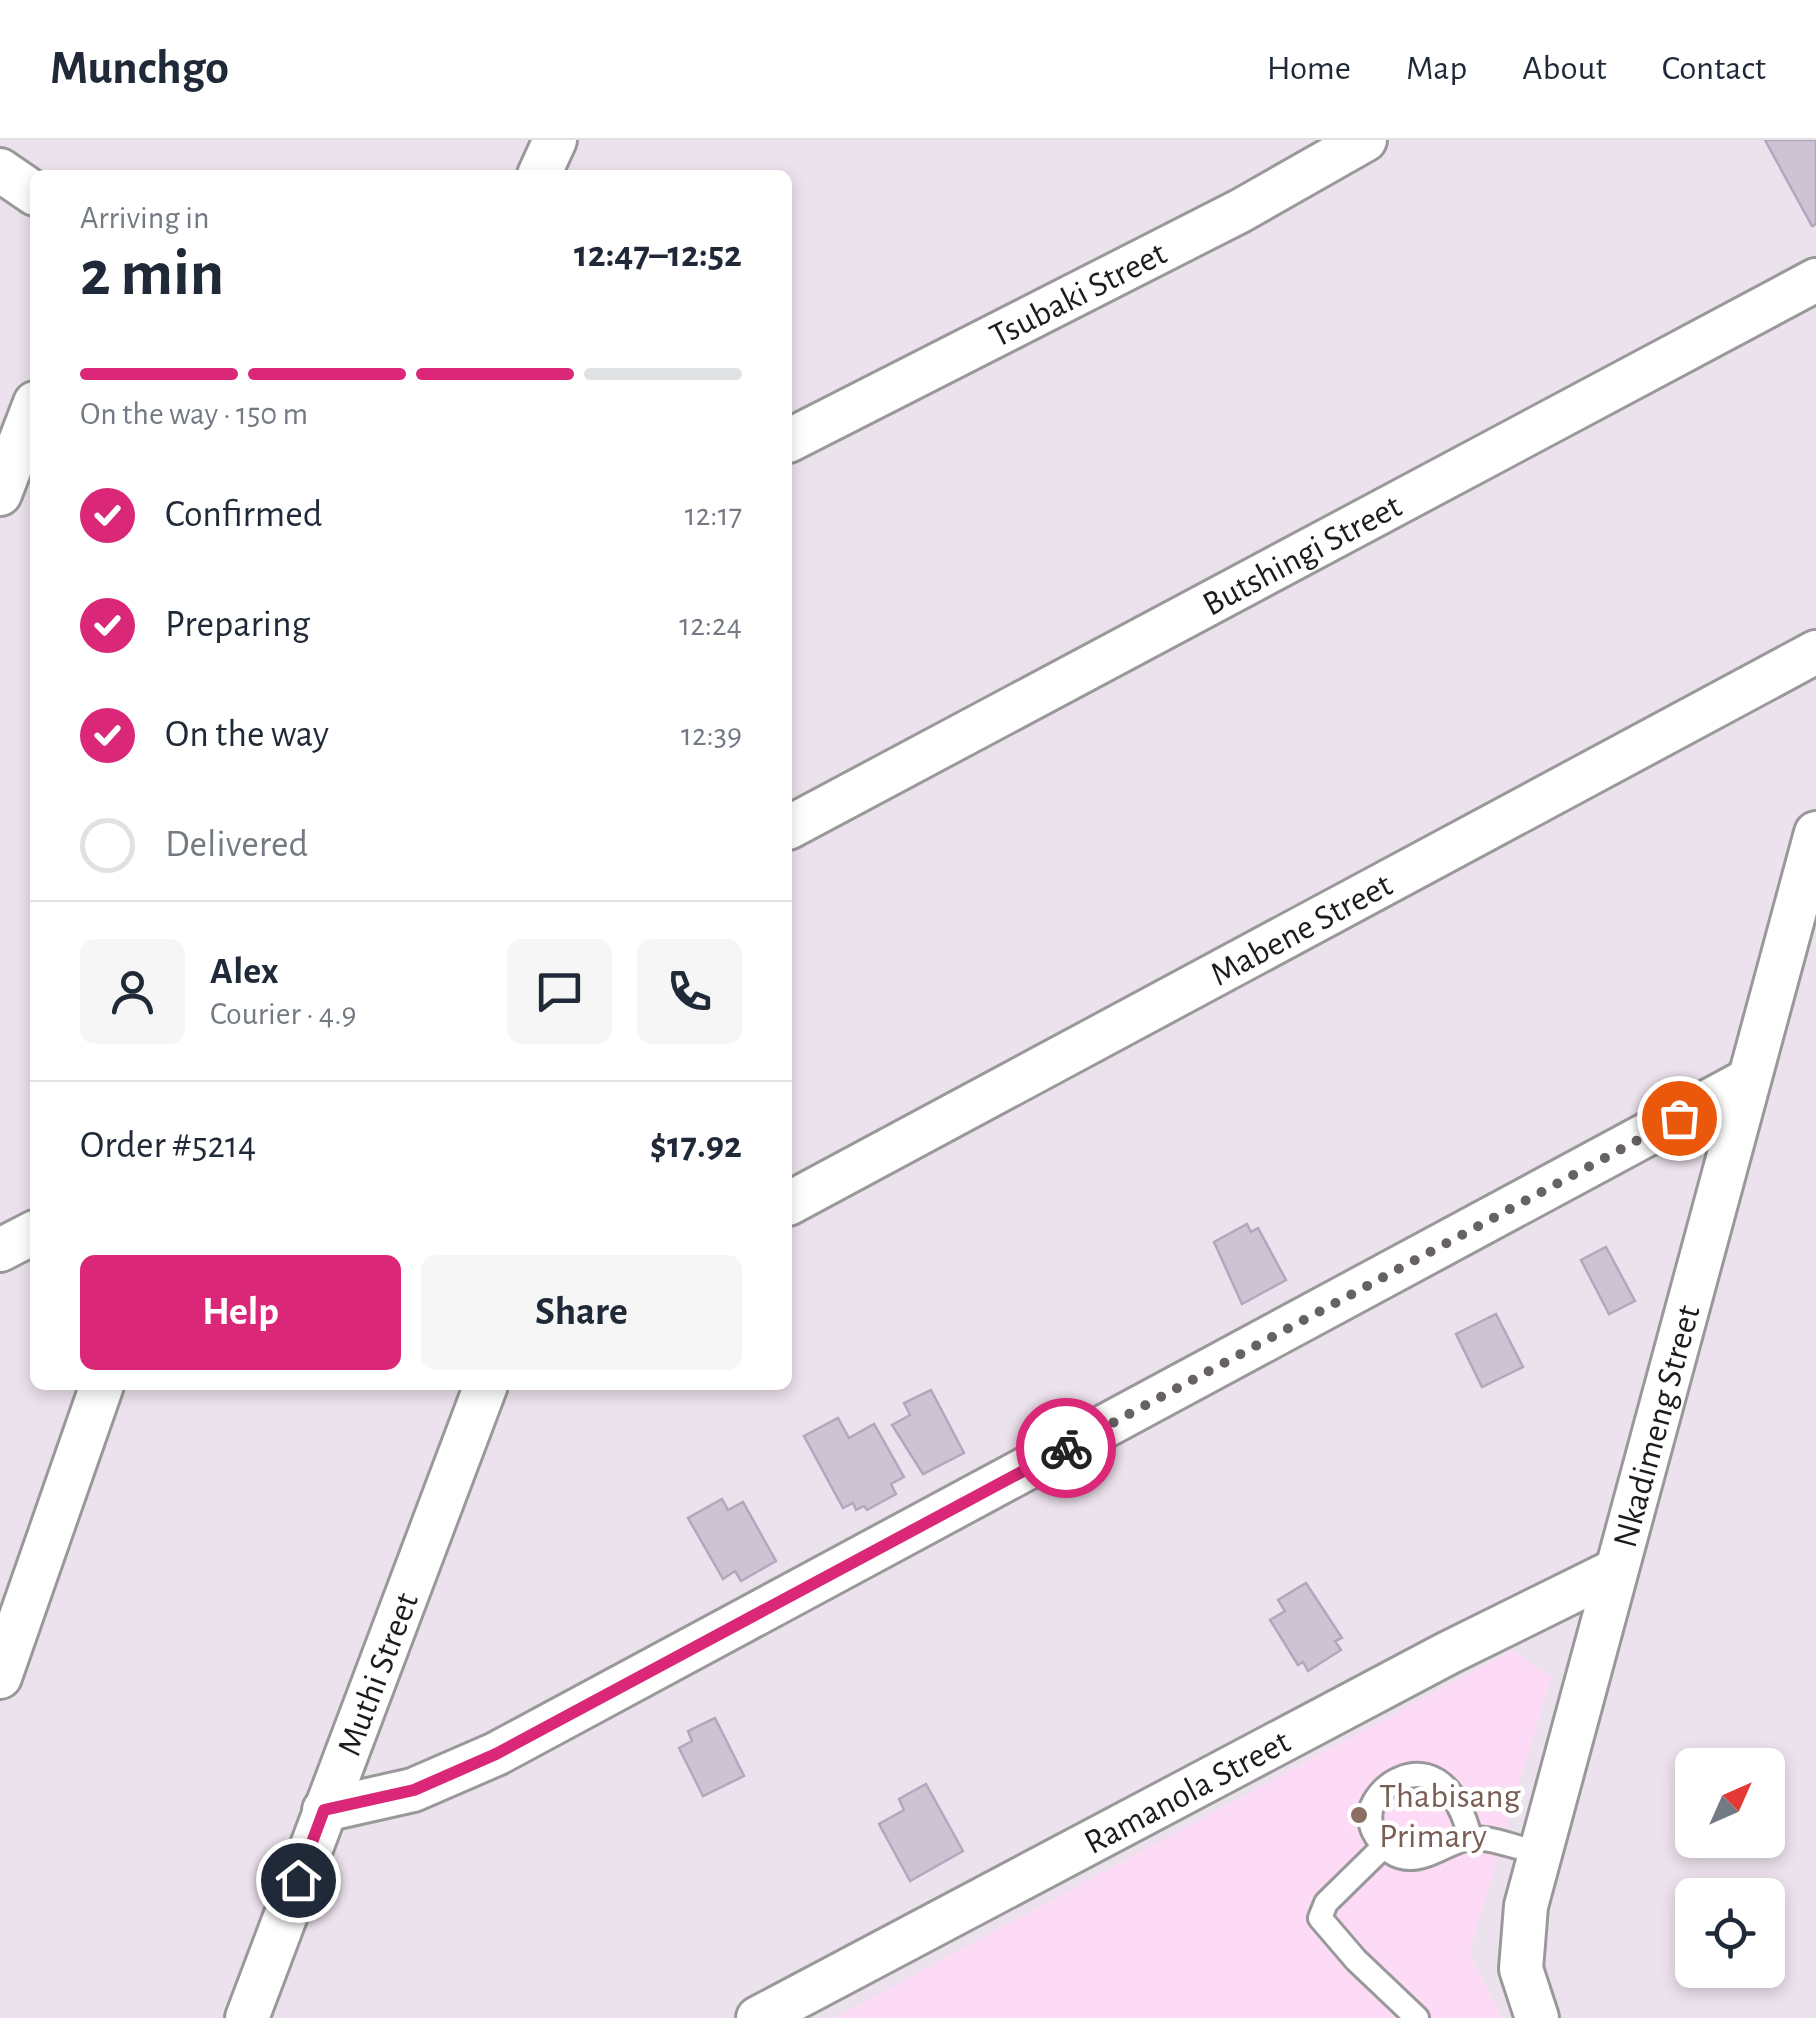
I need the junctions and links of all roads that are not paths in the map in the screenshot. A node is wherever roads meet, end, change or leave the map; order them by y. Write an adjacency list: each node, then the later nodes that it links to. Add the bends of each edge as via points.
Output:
1 (555, 140): 4 (street)
2 (1364, 140): 8 (street, Tsubaki Street, via 1206,229)
3 (0, 170): 5 (street)
4 (541, 170)
5 (30, 191)
6 (1816, 280): 11 (street, Butshingi Street)
7 (30, 416): 9 (street)
8 (792, 439)
9 (0, 494)
10 (1816, 652): 14 (street, Mabene Street)
11 (792, 826)
12 (1816, 833): 13 (street, Nkadimeng Street)
13 (1748, 1080): 19 (street, Nkadimeng Street); 22 (street, via 496,1754 414,1790)
14 (792, 1202)
15 (30, 1235): 16 (street)
16 (0, 1250)
17 (100, 1390): 20 (street)
18 (484, 1390): 22 (street, Muthi Street)
19 (1616, 1570): 25 (street, Nkadimeng Street); 27 (street, Ramanola Street)
20 (11, 1625): 21 (street)
21 (0, 1677)
22 (324, 1810): 26 (street, Muthi Street)
23 (1470, 1838): 24 (lane, via 1431,1857); 24 (lane, via 1453,1794 1418,1774 1382,1791 1370,1810); 25 (lane)
24 (1383, 1847): 28 (lane, via 1326,1903 1320,1918)
25 (1540, 1853): 29 (street, Nkadimeng Street, via 1520,1968)
26 (248, 2018)
27 (758, 2018)
28 (1417, 2018)
29 (1537, 2018)

